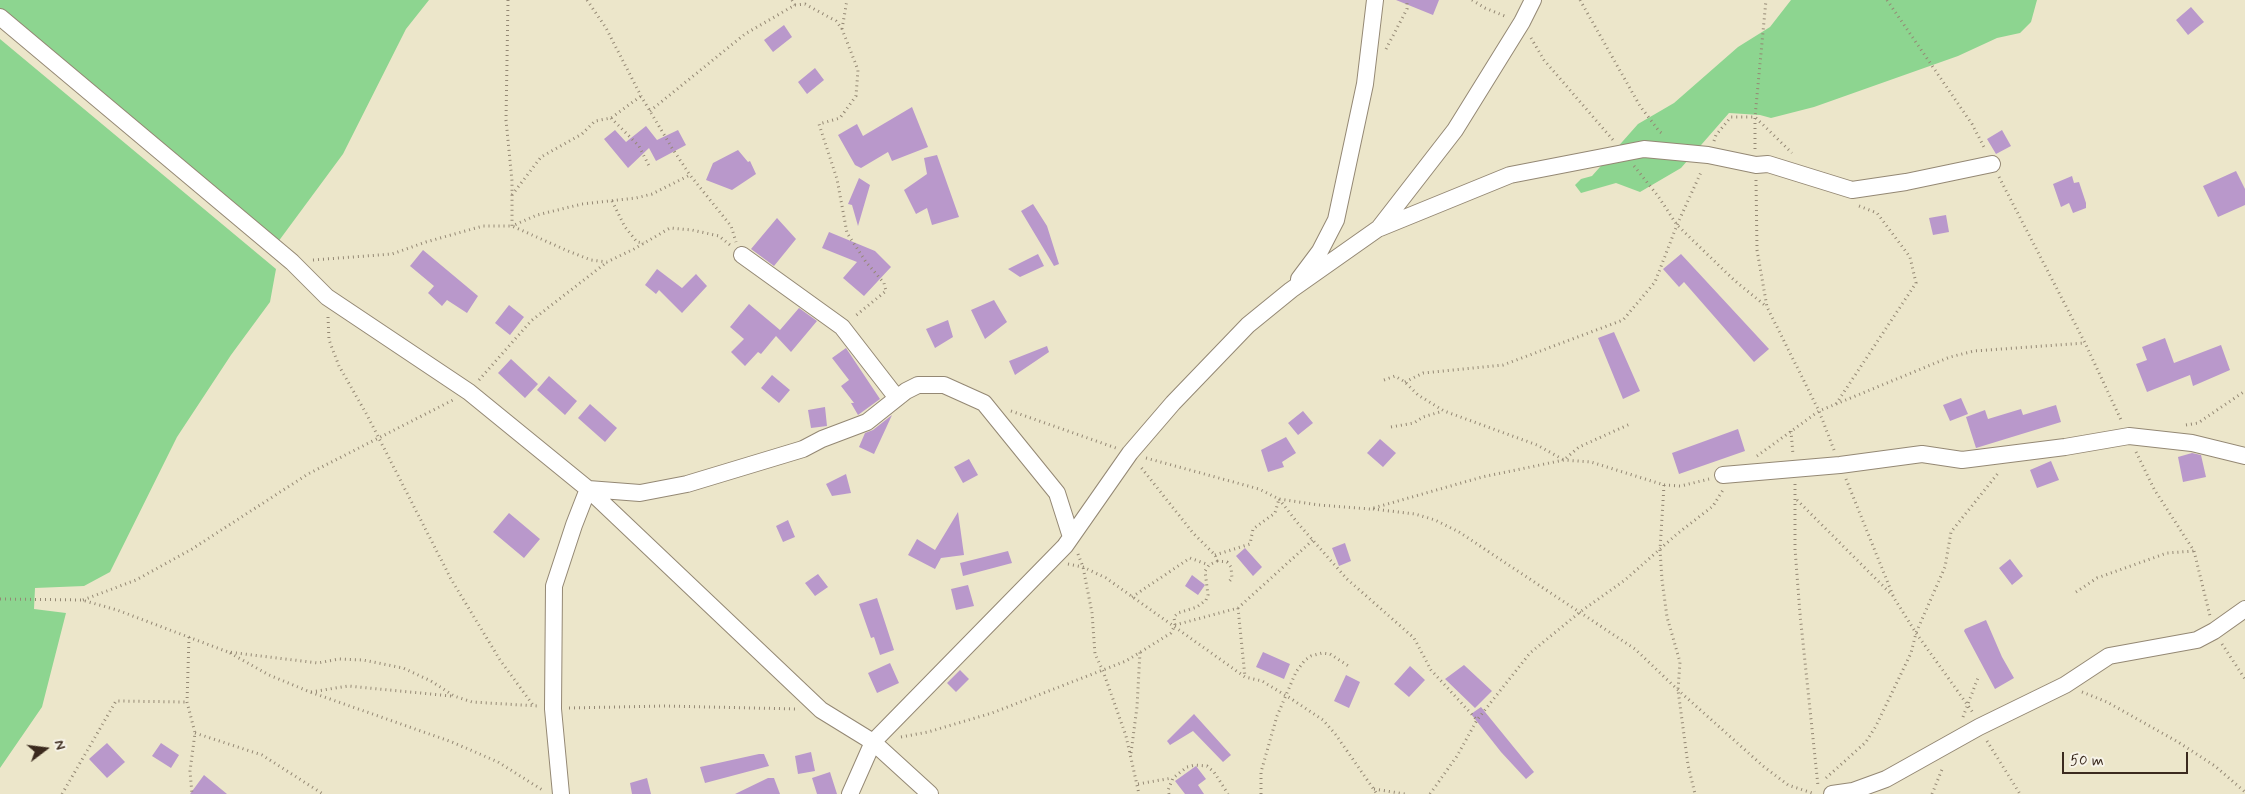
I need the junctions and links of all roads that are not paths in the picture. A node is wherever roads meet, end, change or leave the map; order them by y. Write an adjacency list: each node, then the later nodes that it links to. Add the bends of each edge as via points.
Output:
1 (1375, 0): 7 (street, via 1365,84 1336,220 1320,251)
2 (1533, 0): 5 (street, via 1455,130)
3 (0, 17): 11 (street, via 292,262 327,297 469,392)
4 (1992, 164): 5 (street, via 1852,190 1768,164 1644,149 1510,175)
5 (1379, 228): 7 (street)
6 (742, 254): 8 (street, via 842,327)
7 (1291, 290): 12 (street, via 1248,324 1173,403 1130,453)
8 (897, 398): 11 (street, via 867,422 803,449 706,478 640,493); 12 (street, via 918,385 928,384 944,385 984,403 1057,493)
9 (2245, 456): 10 (street, via 2192,443 2129,436 1962,460 1922,454)
10 (1723, 475)
11 (588, 489): 14 (street, via 821,710); 15 (street, via 554,586 553,709)
12 (1071, 538): 14 (street, via 1053,561)
13 (2245, 609): 18 (street, via 2197,640 2109,656 2065,685 1886,779 1853,791)
14 (873, 742): 16 (street); 17 (street)
15 (561, 794)
16 (850, 794)
17 (930, 794)
18 (1832, 794)

